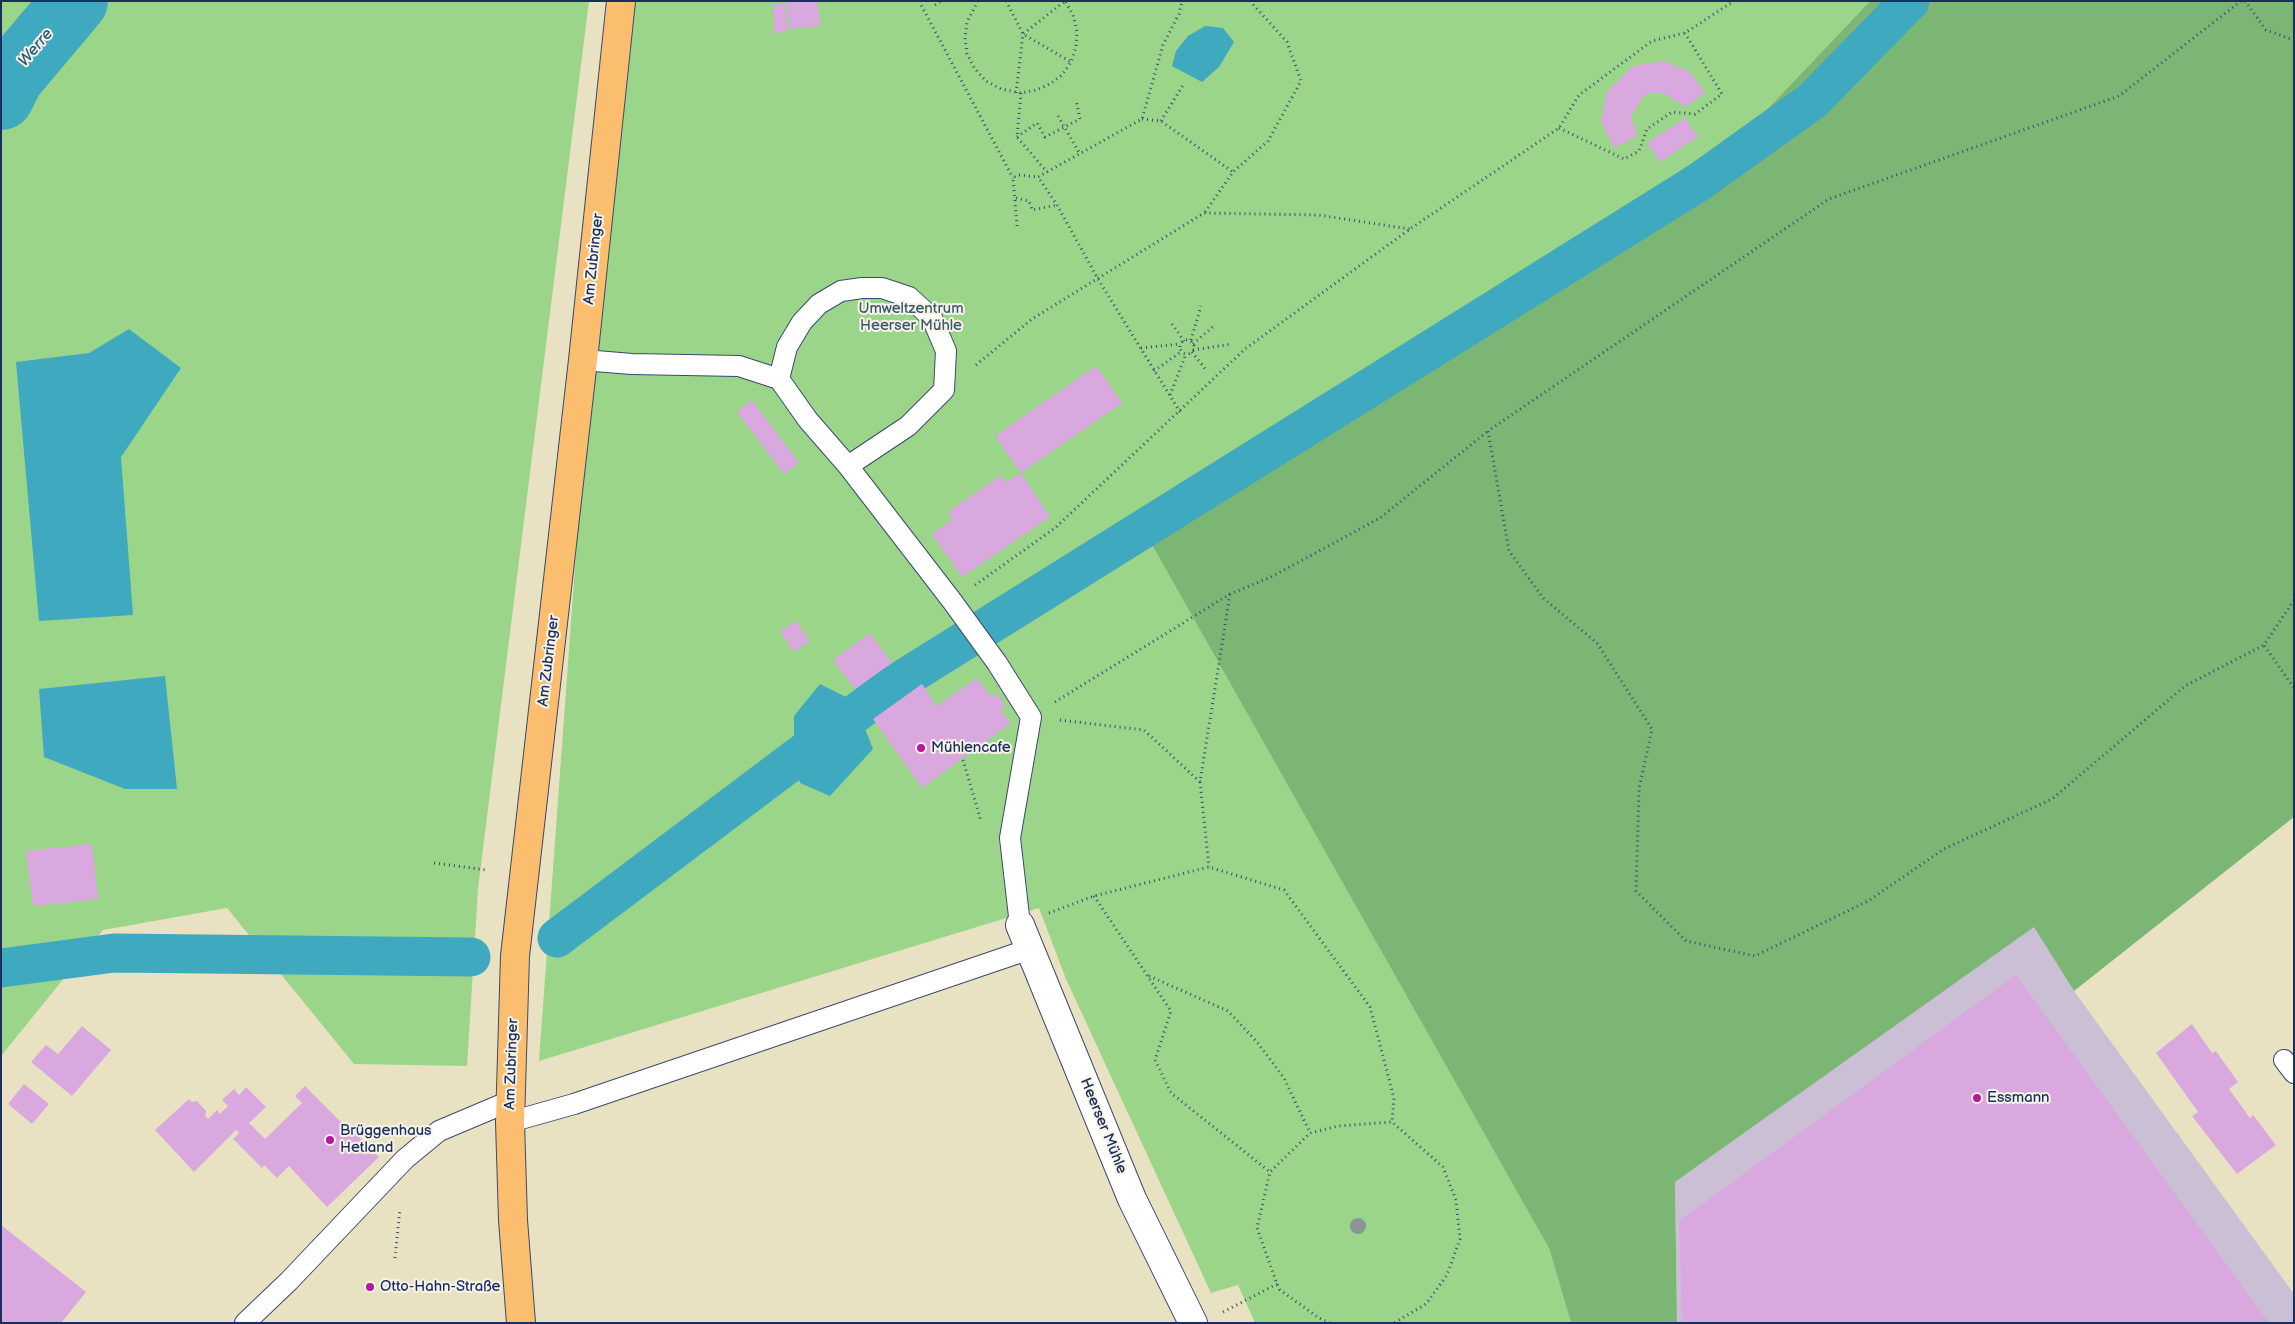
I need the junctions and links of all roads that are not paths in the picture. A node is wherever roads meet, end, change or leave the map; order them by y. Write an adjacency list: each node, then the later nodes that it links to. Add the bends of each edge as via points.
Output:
1 (621, 1): 2 (main road, Am Zubringer)
2 (584, 360): 3 (lane, via 738,366); 6 (main road, Am Zubringer, via 515,956)
3 (780, 379): 4 (lane, via 808,420); 4 (lane, via 787,347 802,322 819,304 841,291 882,288 909,297 932,318 946,351 944,390 908,426)
4 (848, 466): 5 (lane, via 957,607 1031,717 1010,838)
5 (1025, 937): 6 (lane, via 574,1104); 9 (street, Heerser Mühle, via 1132,1199)
6 (510, 1112): 7 (lane, via 439,1131 405,1159); 8 (main road, Am Zubringer)
7 (245, 1323)
8 (520, 1323)
9 (1193, 1323)

